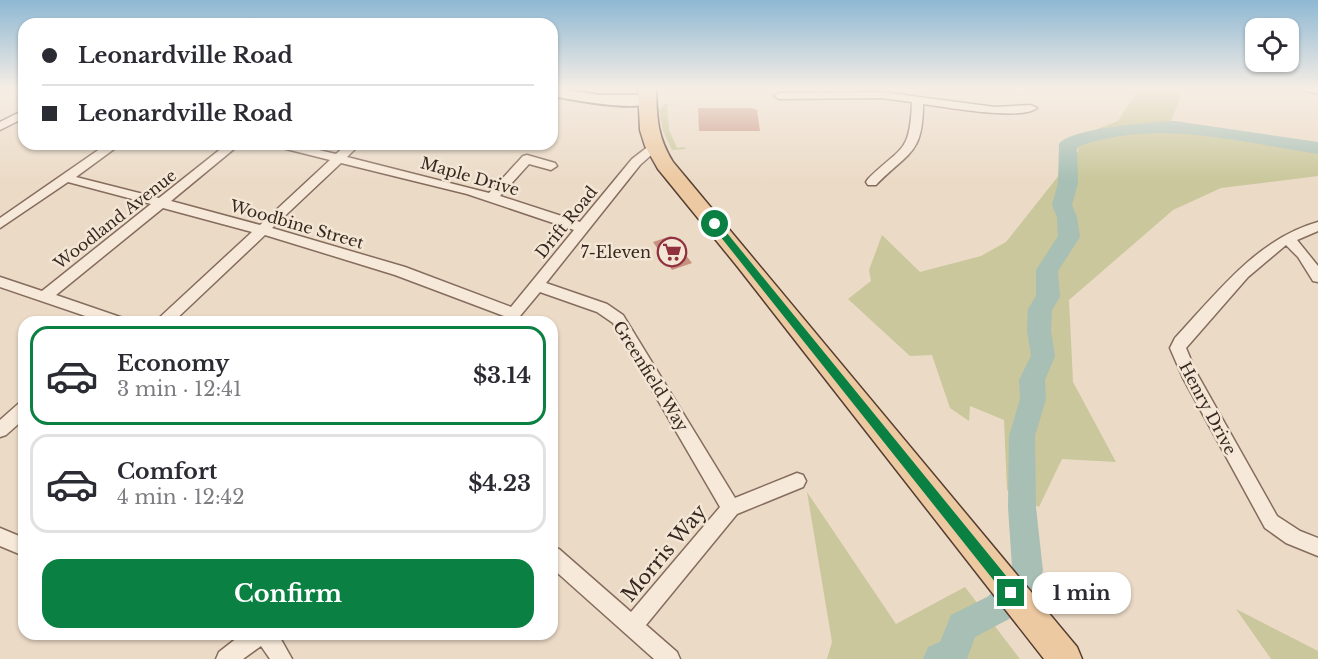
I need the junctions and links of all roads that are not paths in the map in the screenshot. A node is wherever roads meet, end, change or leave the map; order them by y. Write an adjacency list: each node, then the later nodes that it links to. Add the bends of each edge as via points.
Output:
1 (15, 119): 5 (street)
2 (634, 119): 6 (street)
3 (649, 119): 6 (main road)
4 (917, 119): 14 (street, via 912,144)
5 (0, 128)
6 (651, 136): 19 (street, Drift Road, via 639,158); 44 (main road, via 665,165)
7 (107, 150): 13 (street)
8 (227, 150): 16 (street, Woodland Avenue)
9 (302, 150): 11 (street, Maple Drive)
10 (348, 150): 11 (street)
11 (338, 159): 15 (street, Maple Drive); 20 (street)
12 (551, 166): 15 (street, via 527,159)
13 (67, 178): 16 (street, Woodbine Street); 17 (street)
14 (872, 182)
15 (491, 198): 19 (street, Maple Drive)
16 (163, 203): 20 (street, Woodbine Street); 25 (street, Woodland Avenue)
17 (0, 224)
18 (1318, 226): 21 (street, Henry Drive)
19 (583, 228): 24 (street, Drift Road)
20 (263, 230): 27 (street); 28 (street, Woodbine Street, via 400,271)
21 (1287, 238): 22 (street); 36 (street, Henry Drive, via 1263,255 1178,348 1271,522)
22 (1318, 278)
23 (0, 282): 25 (street)
24 (536, 285): 29 (street, Drift Road); 33 (street, Greenfield Way, via 602,308 618,320)
25 (44, 297): 26 (street)
26 (100, 316)
27 (170, 316)
28 (505, 316)
29 (512, 316)
30 (18, 414): 31 (street)
31 (0, 430)
32 (796, 481): 33 (street, Morris Way)
33 (731, 508): 38 (street, Morris Way)
34 (0, 537): 35 (street)
35 (18, 544)
36 (1318, 547)
37 (558, 561): 38 (street)
38 (632, 626): 43 (street)
39 (252, 640): 41 (street)
40 (269, 640): 42 (street)
41 (226, 659)
42 (282, 659)
43 (670, 659)
44 (1065, 659)

